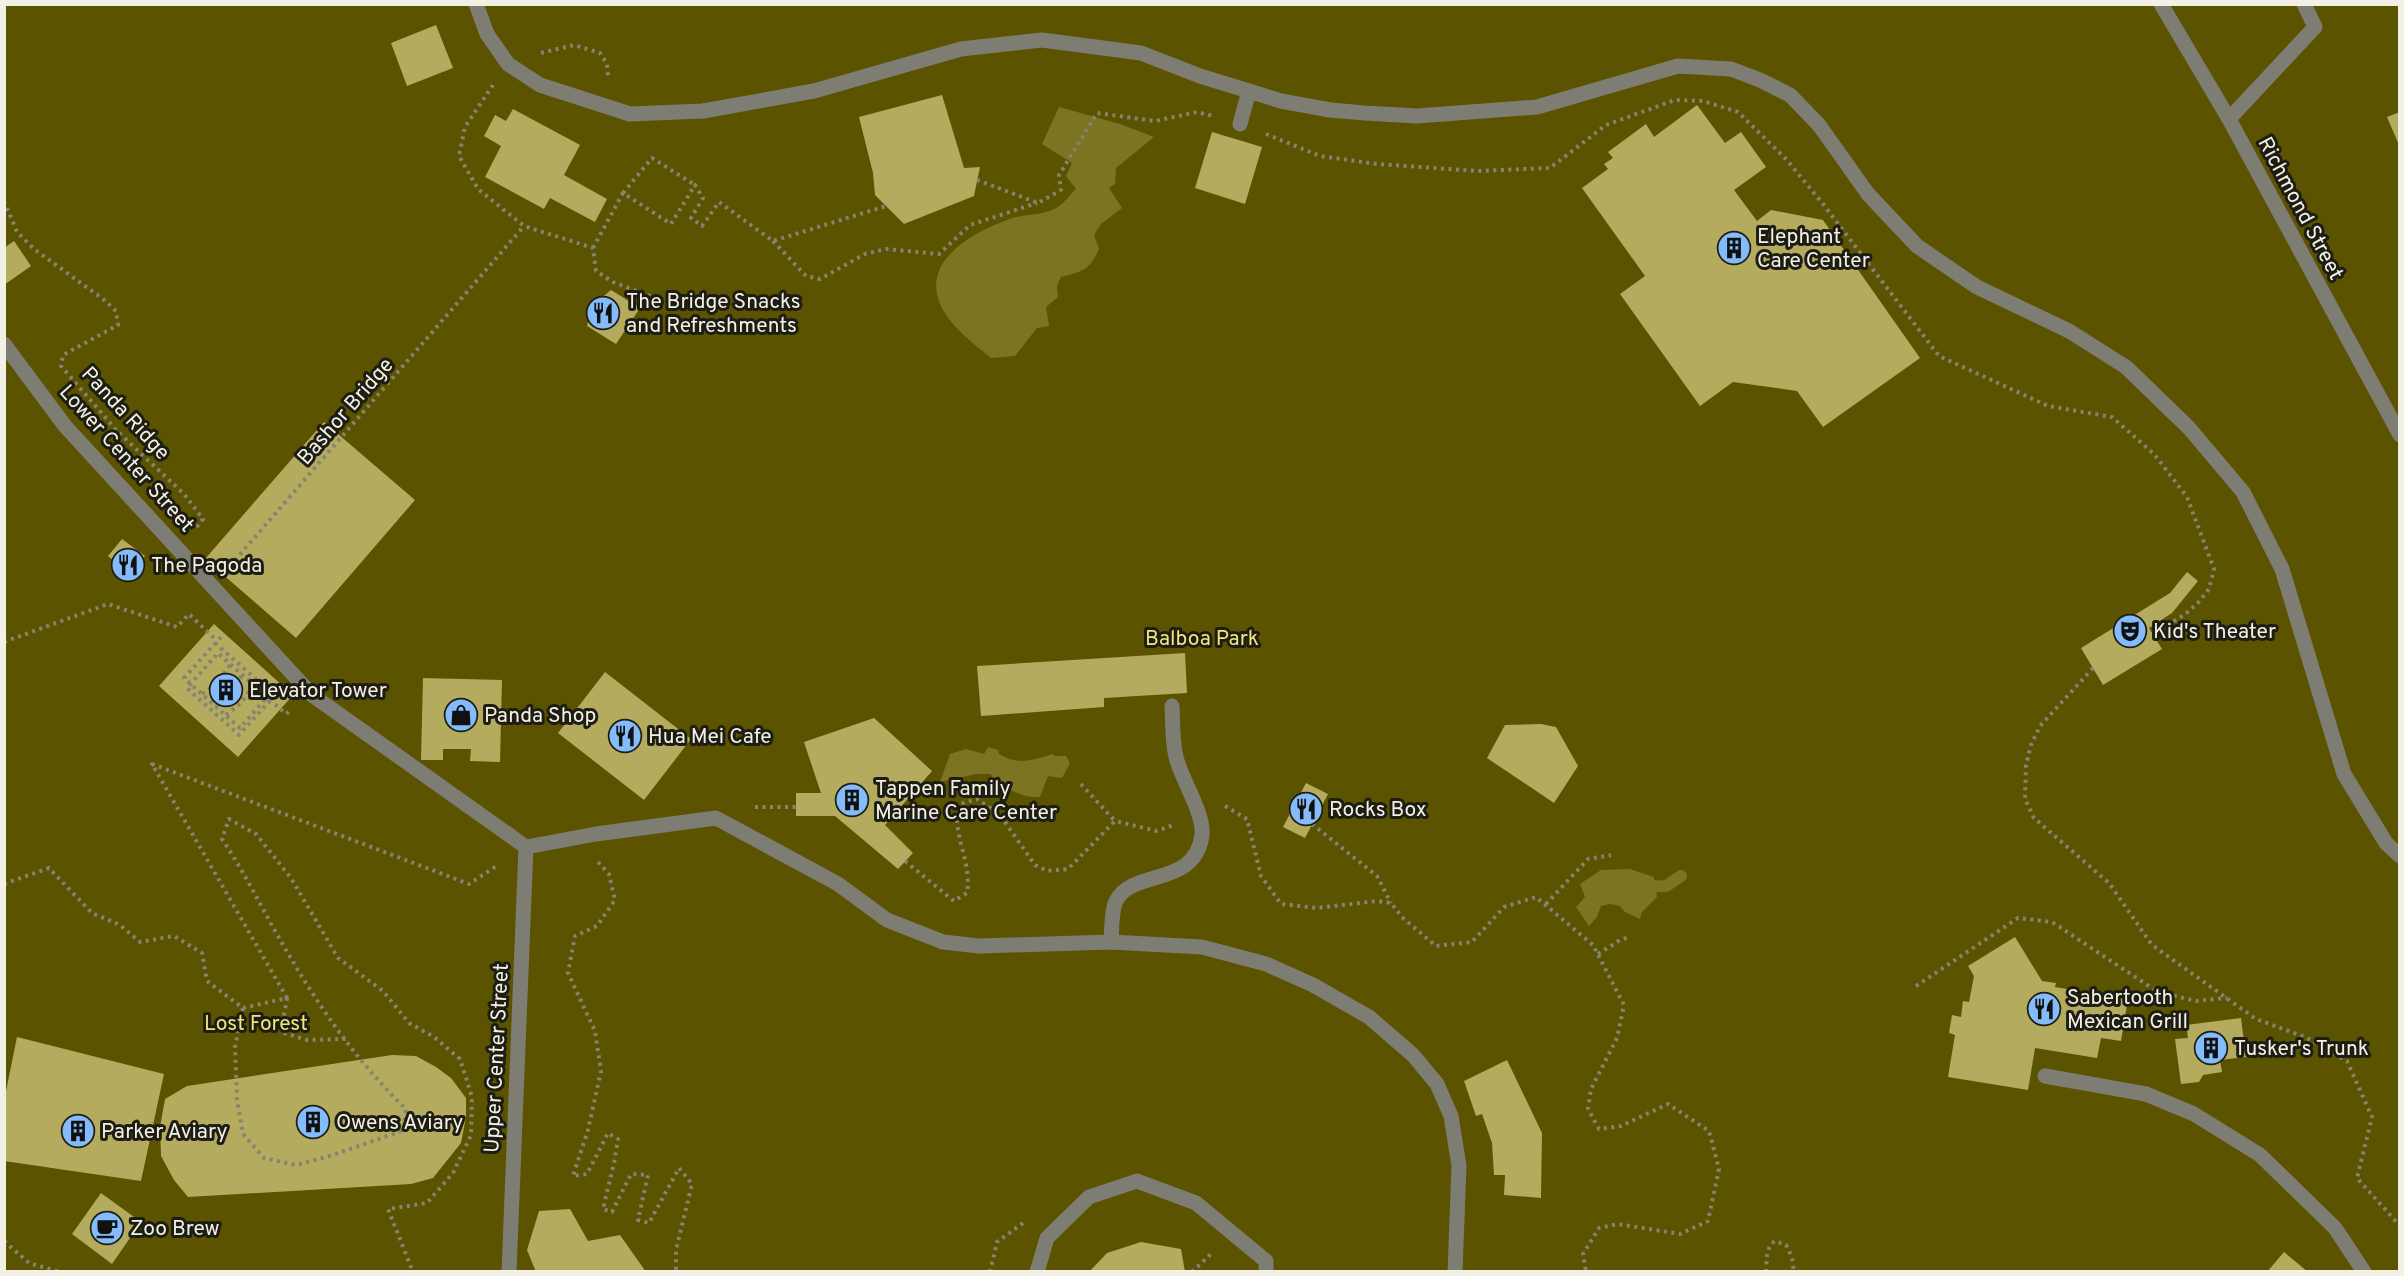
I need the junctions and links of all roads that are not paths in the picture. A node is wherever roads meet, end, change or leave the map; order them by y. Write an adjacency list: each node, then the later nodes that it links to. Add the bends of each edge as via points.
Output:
1 (476, 4): 4 (street, via 487,34 508,64 540,85 630,114 703,111 814,92 961,50 1042,40 1141,52)
2 (2161, 4): 5 (street, Richmond Street)
3 (2304, 4): 5 (street, via 2315,27)
4 (1249, 92): 6 (street); 11 (street, via 1330,110 1417,116 1537,107 1678,66 1731,69 1790,95 1819,125 1868,194 1917,246 1977,287 2069,331 2126,367 2189,428 2243,492 2282,569 2344,774 2386,843)
5 (2229, 119): 8 (street, Richmond Street)
6 (1240, 124)
7 (4, 344): 10 (street, Lower Center Street, via 65,426 312,695)
8 (2400, 435)
9 (1172, 706): 12 (street, via 1176,757 1202,834 1197,852 1185,868 1125,890 1115,902)
10 (526, 847): 12 (street, via 716,818 838,884 887,920 943,942 979,946); 14 (street, Upper Center Street)
11 (2400, 856)
12 (1111, 942): 17 (street, via 1202,947 1266,964 1369,1017 1413,1055 1437,1084 1451,1116 1460,1166)
13 (2045, 1076): 18 (street, via 2146,1094 2204,1120 2260,1155 2335,1228)
14 (509, 1272)
15 (1037, 1272): 16 (street, via 1047,1238 1089,1197 1137,1181 1196,1203 1266,1261)
16 (1266, 1272)
17 (1455, 1272)
18 (2364, 1272)

